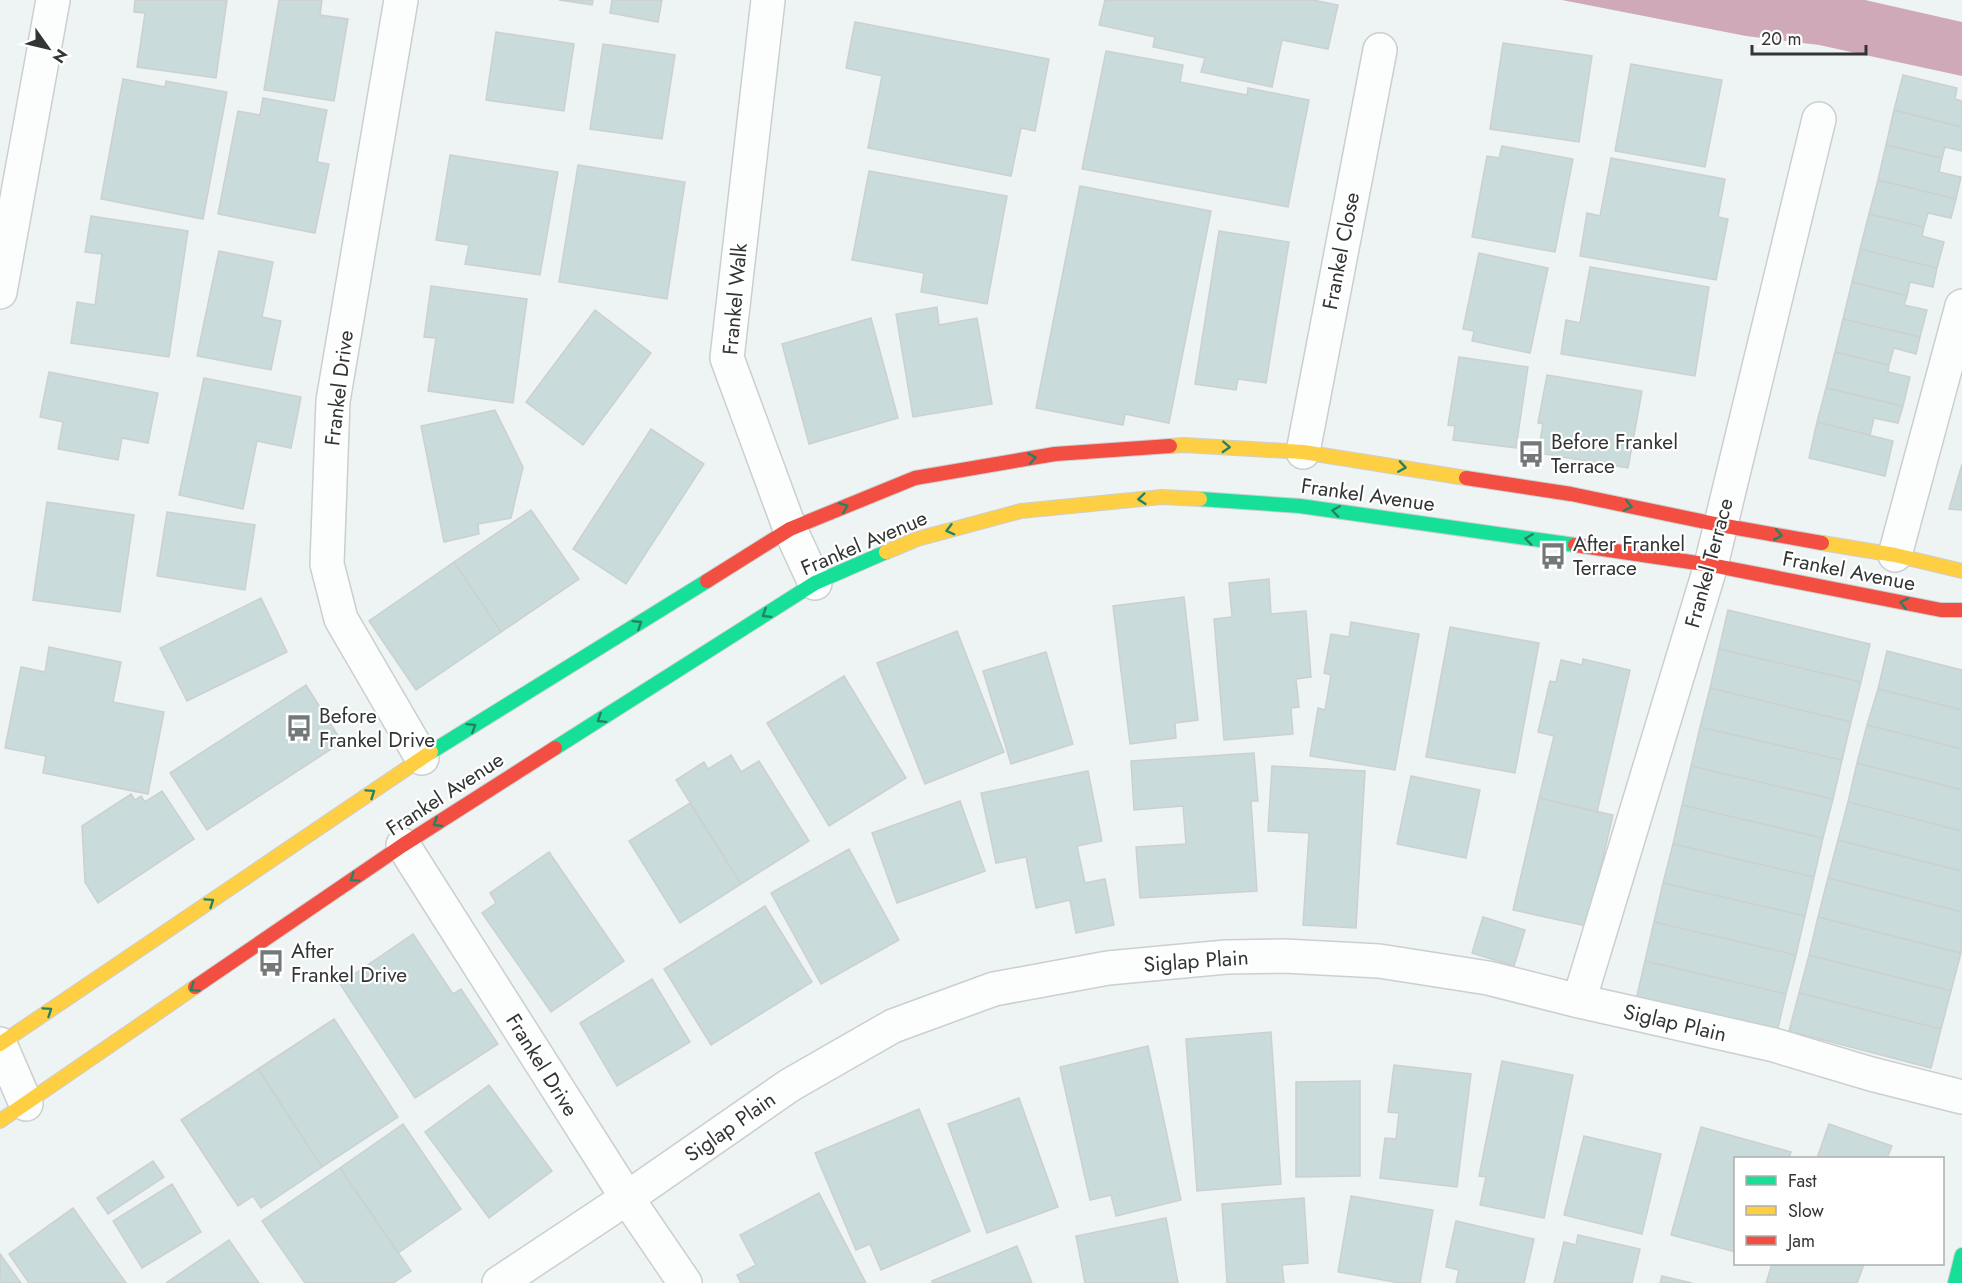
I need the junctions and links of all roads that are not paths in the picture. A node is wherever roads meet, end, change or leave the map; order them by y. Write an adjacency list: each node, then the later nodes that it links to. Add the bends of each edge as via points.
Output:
1 (53, 0): 6 (street)
2 (401, 0): 16 (street, Frankel Drive, via 333,401 327,564 341,619)
3 (768, 0): 10 (street, Frankel Walk, via 727,358)
4 (1380, 50): 8 (street, Frankel Close)
5 (1819, 119): 9 (street, Frankel Terrace)
6 (0, 292)
7 (1962, 306): 11 (street)
8 (1303, 452): 9 (street, Frankel Avenue, one-way to 9, via 1571,494); 10 (street, Frankel Avenue, one-way to 8, via 915,478 1055,454 1184,445)
9 (1720, 525): 11 (street, Frankel Avenue, one-way to 11); 12 (street, Frankel Terrace)
10 (790, 529): 14 (street, Frankel Walk); 16 (street, Frankel Avenue, one-way to 10)
11 (1895, 555): 13 (street, Frankel Avenue)
12 (1712, 565): 14 (street, Frankel Avenue, one-way to 14, via 1300,506 1162,497 1021,512 917,539); 15 (street, Frankel Avenue, one-way to 12, via 1941,610); 18 (street, Frankel Terrace)
13 (1962, 571)
14 (815, 582): 17 (street, Frankel Avenue, one-way to 17)
15 (1962, 610)
16 (422, 758): 19 (street, Frankel Avenue, one-way to 16)
17 (403, 845): 21 (street, Frankel Avenue, one-way to 21); 22 (street, Frankel Drive)
18 (1579, 1001): 20 (street, Siglap Plain, via 1774,1045); 22 (street, Siglap Plain, via 1488,978 1379,961 1284,956 1108,968 994,989 893,1026 790,1085)
19 (0, 1044): 21 (street)
20 (1962, 1097)
21 (13, 1112)
22 (627, 1198): 24 (street, Siglap Plain); 25 (street, Frankel Drive)
23 (1962, 1255): 26 (street)
24 (499, 1283)
25 (685, 1283)
26 (1954, 1283)

